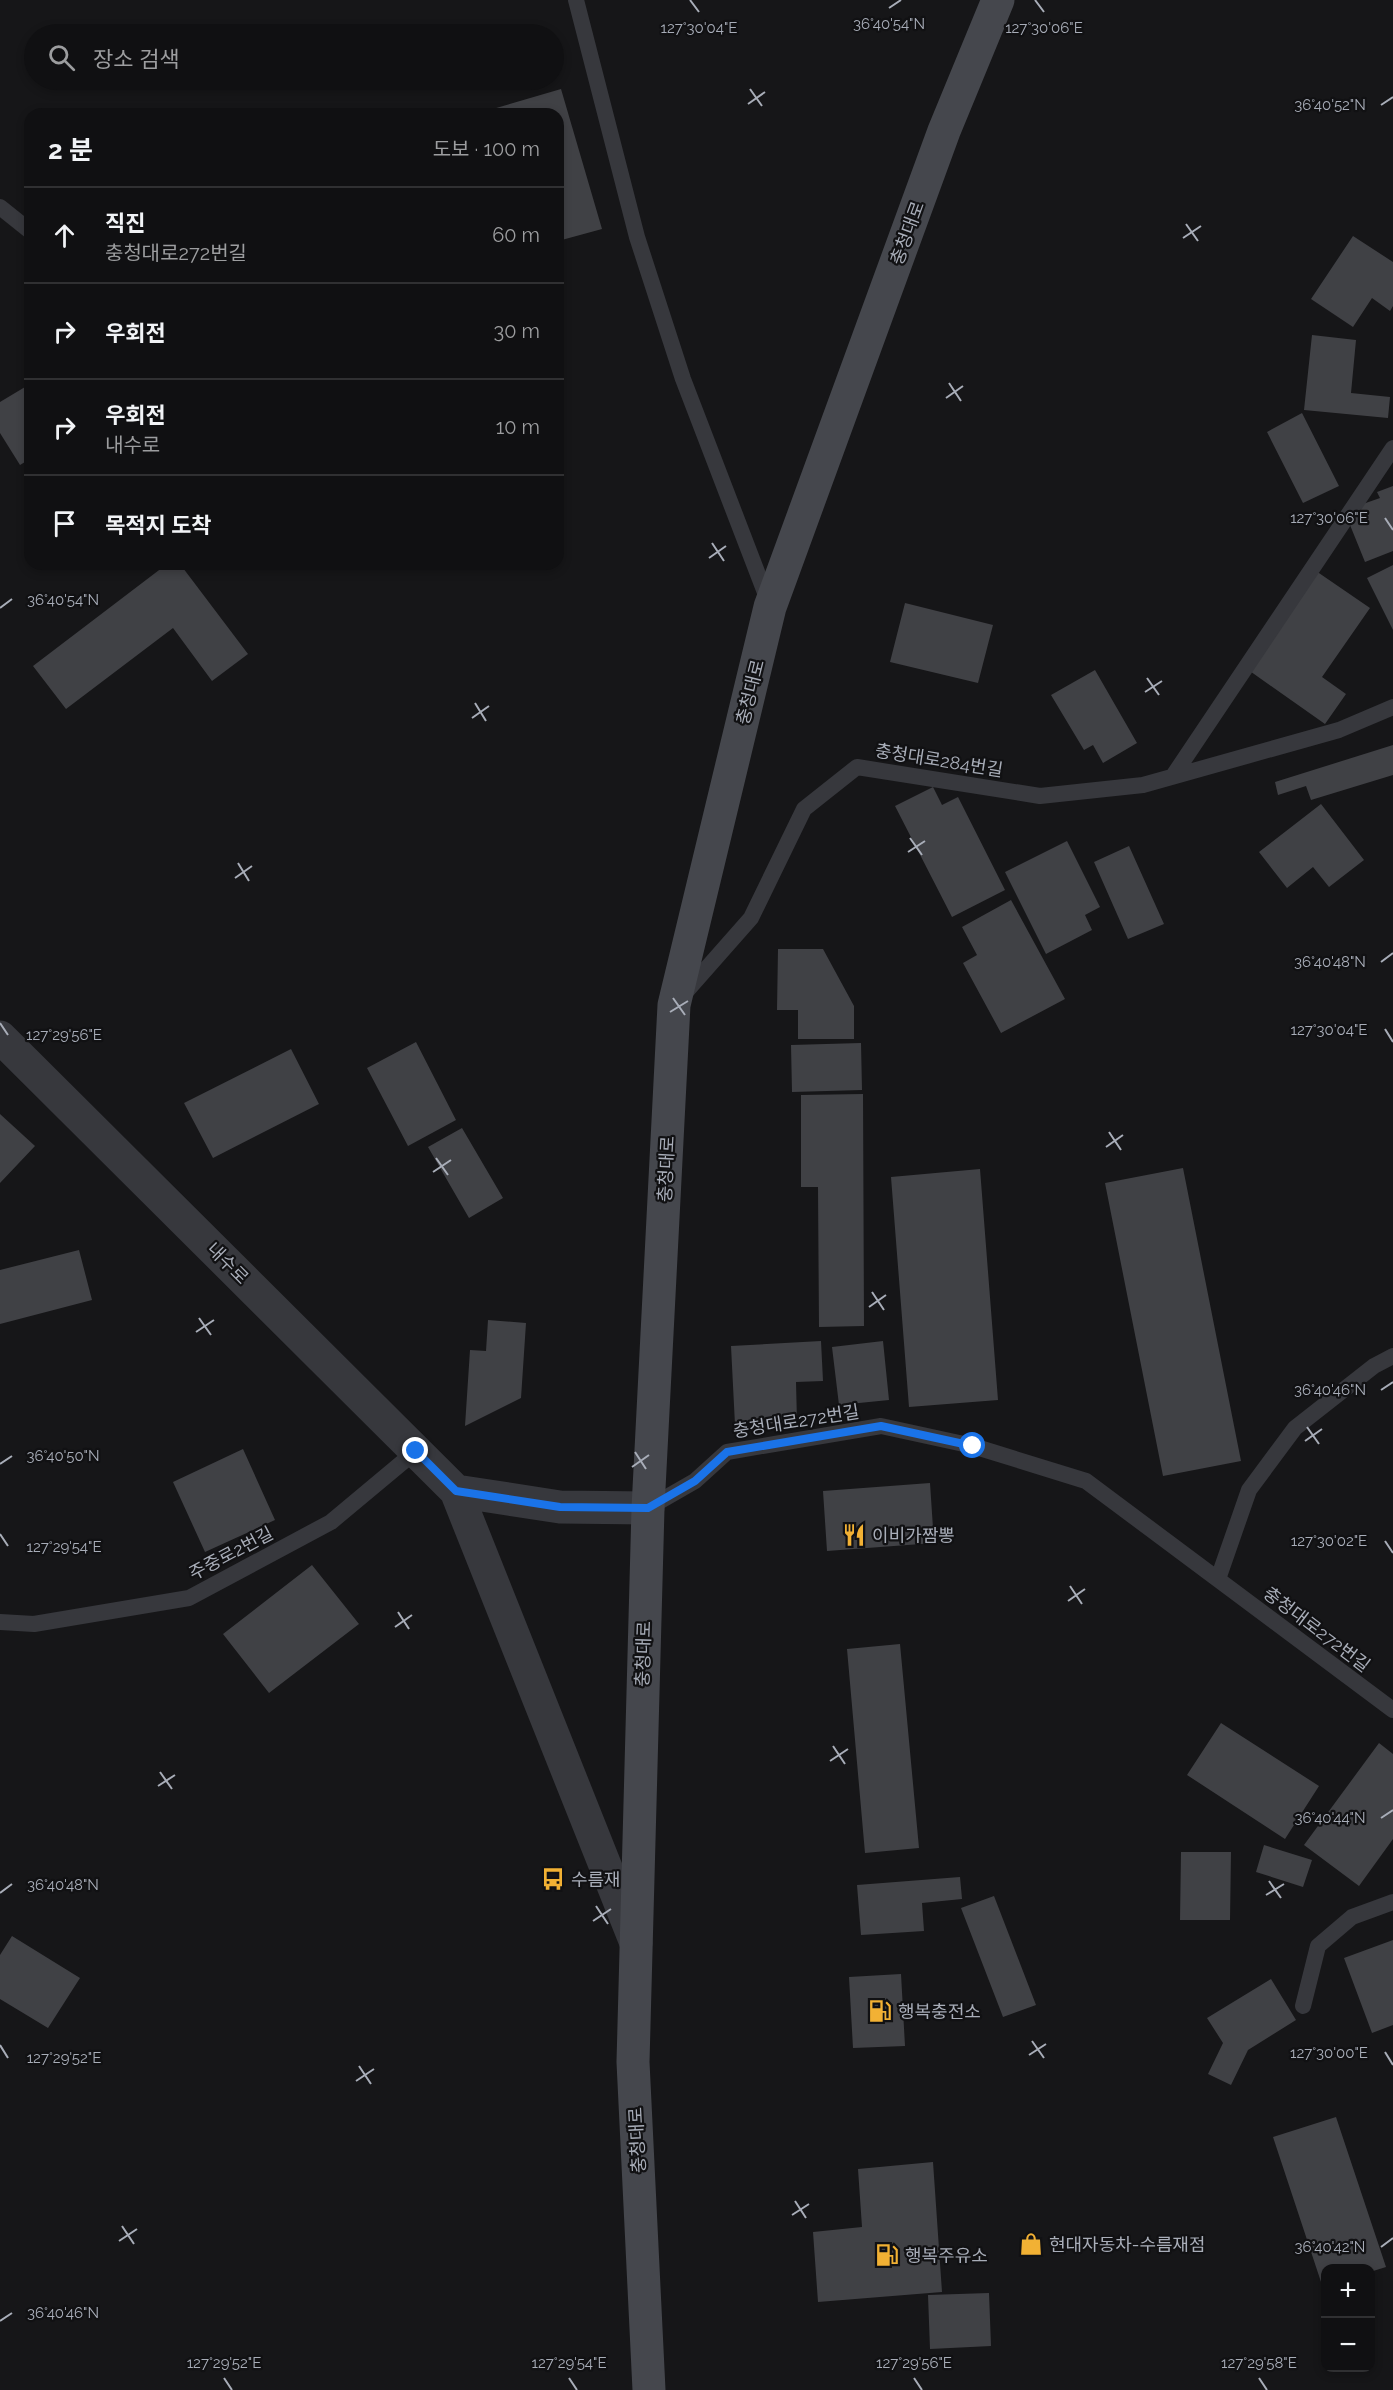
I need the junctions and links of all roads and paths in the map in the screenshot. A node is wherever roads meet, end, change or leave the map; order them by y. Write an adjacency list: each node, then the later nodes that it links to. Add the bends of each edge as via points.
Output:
1 (576, 0): 6 (lane, via 637,237 683,380)
2 (998, 0): 6 (main road, 충청대로, via 944,131)
3 (0, 207): 4 (lane)
4 (24, 226)
5 (1393, 448): 8 (lane)
6 (770, 607): 9 (main road, 충청대로)
7 (1393, 707): 8 (lane, 충청대로284번길, via 1339,730)
8 (1173, 776): 9 (lane, 충청대로284번길, via 1143,785 1040,796 857,767 804,809 751,918)
9 (674, 1005): 14 (main road, 충청대로)
10 (0, 1037): 12 (street, 내수로)
11 (1393, 1356): 15 (lane, via 1374,1366 1295,1428 1249,1490)
12 (416, 1451): 13 (street, 내수로); 16 (lane, 주중로2번길, via 331,1522 189,1598 34,1624)
13 (456, 1491): 14 (street, via 560,1507); 19 (street)
14 (648, 1508): 15 (lane, 충청대로272번길, via 695,1481 727,1452 881,1426 973,1446 1086,1481); 19 (main road, 충청대로)
15 (1218, 1580): 17 (lane, 충청대로272번길)
16 (0, 1622)
17 (1393, 1710)
18 (1393, 1902): 20 (lane, via 1352,1917 1318,1946)
19 (636, 1943): 21 (main road, 충청대로, via 633,2062)
20 (1303, 2006)
21 (649, 2390)

